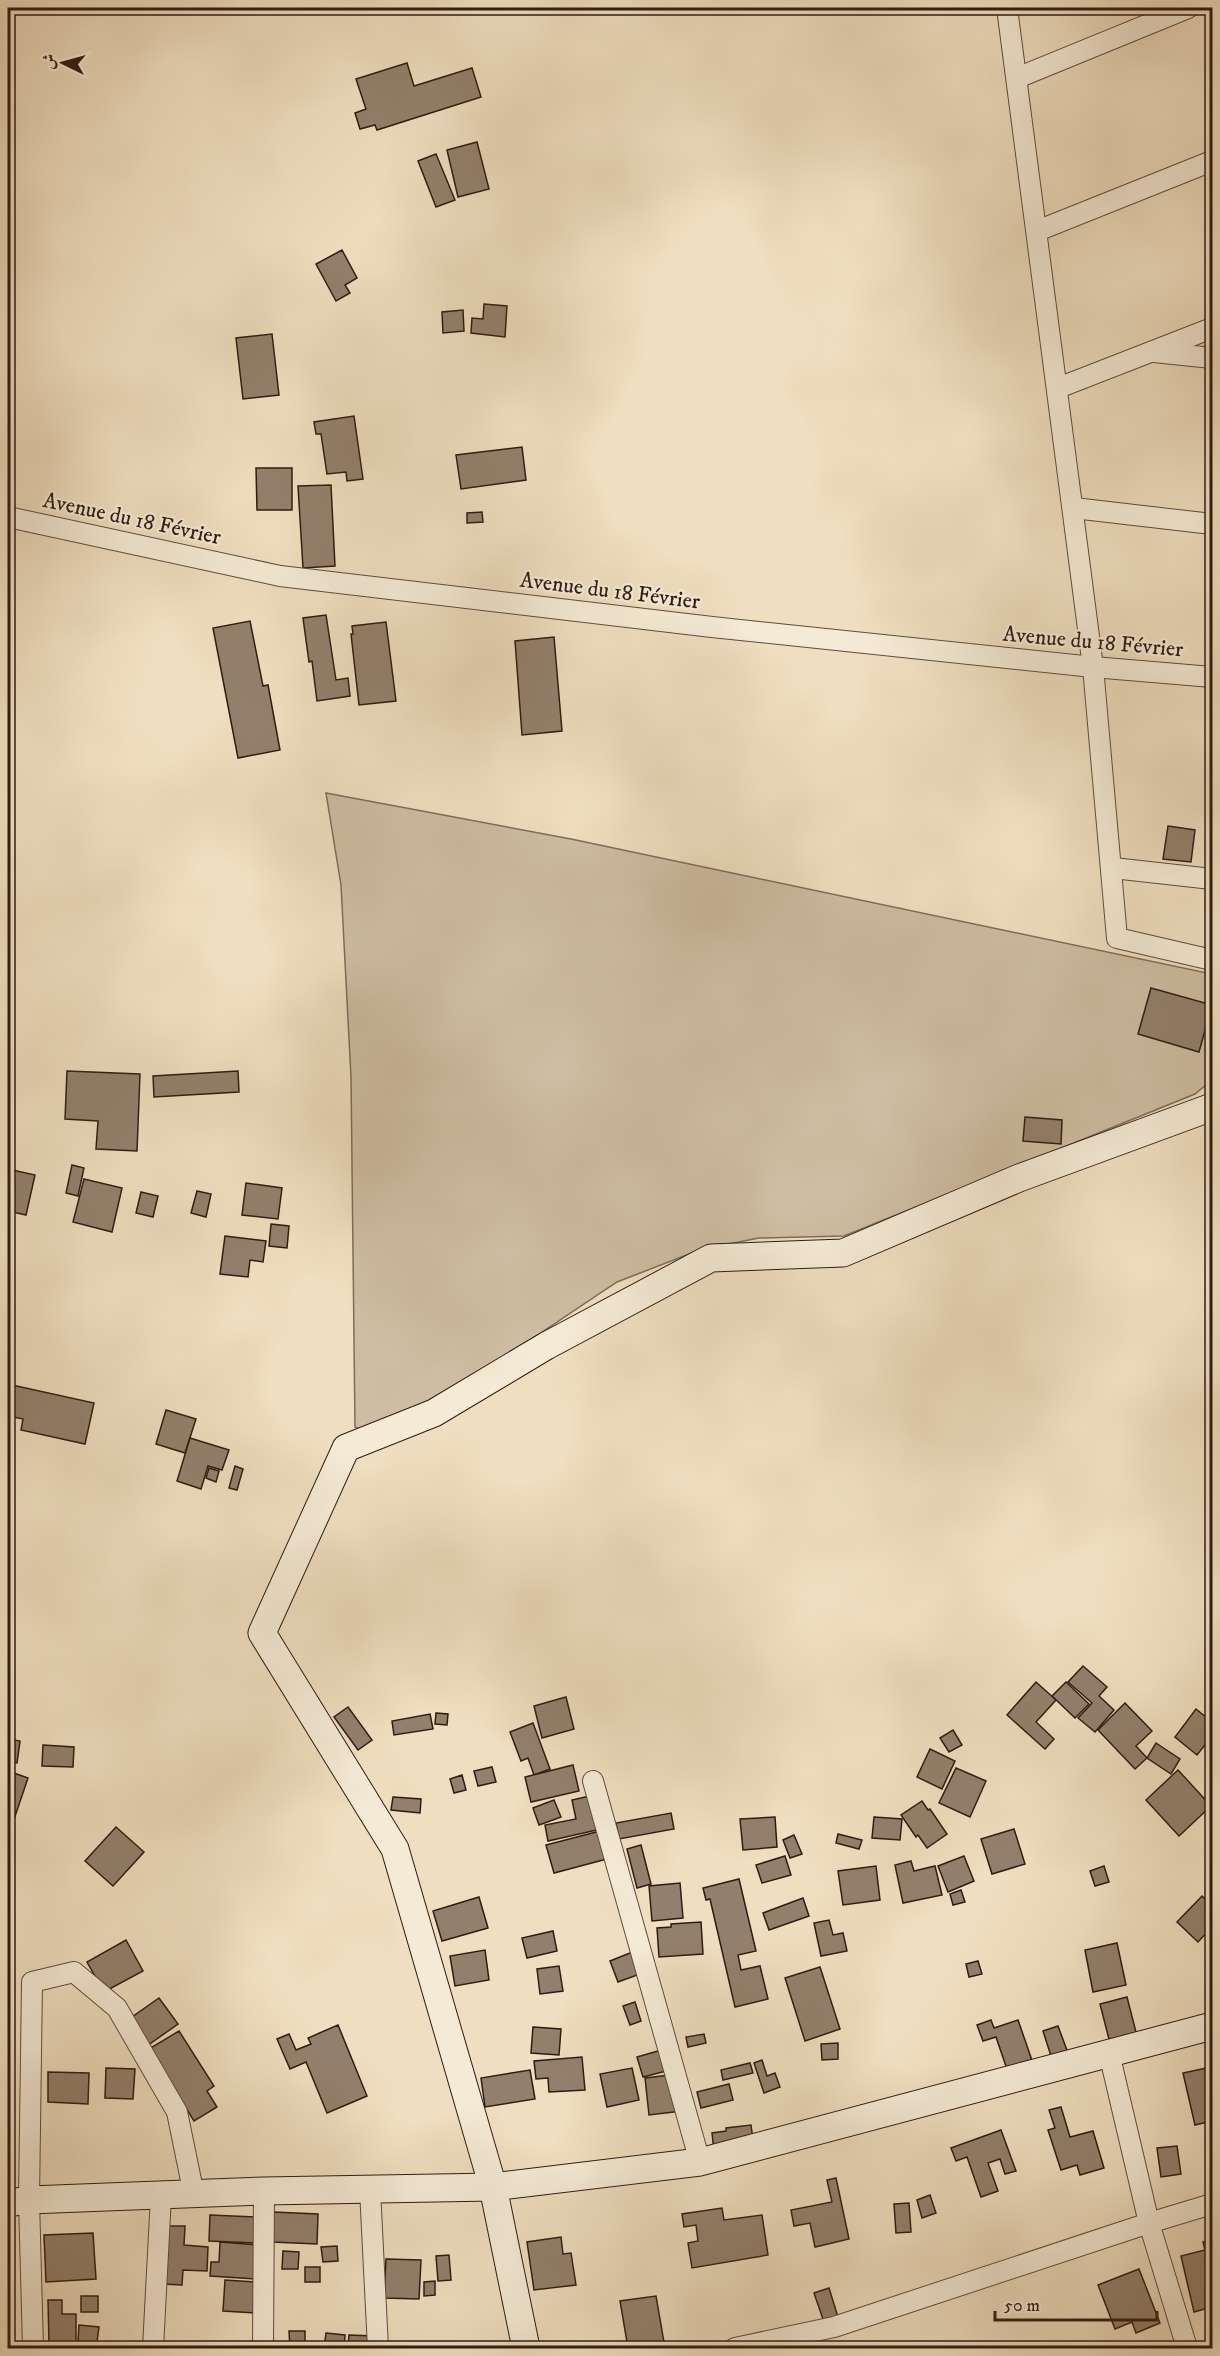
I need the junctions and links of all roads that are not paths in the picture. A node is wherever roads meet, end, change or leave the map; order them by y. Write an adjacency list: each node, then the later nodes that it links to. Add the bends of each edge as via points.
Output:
1 (1007, 8): 3 (street)
2 (1188, 8): 3 (street)
3 (1017, 78): 5 (street)
4 (1212, 161): 5 (street)
5 (1037, 231): 9 (street)
6 (1212, 328): 7 (street)
7 (1151, 352): 8 (street); 9 (street)
8 (1212, 358)
9 (1058, 388): 10 (street)
10 (1074, 508): 12 (street); 13 (street)
11 (8, 517): 13 (street, Avenue du 18 Février, via 280,576)
12 (1212, 524)
13 (1093, 667): 14 (street, Avenue du 18 Février); 15 (street)
14 (1212, 676)
15 (1113, 868): 16 (street); 17 (street, via 1117,938)
16 (1212, 879)
17 (1212, 960)
18 (1212, 1107): 23 (street, via 1019,1178 843,1253 711,1258 546,1346 434,1413 346,1448 262,1633 396,1849)
19 (593, 1781): 22 (street)
20 (1212, 2026): 21 (street)
21 (1108, 2053): 22 (street); 30 (street)
22 (700, 2162): 23 (street)
23 (494, 2187): 24 (street); 35 (street)
24 (370, 2190): 25 (street); 34 (street)
25 (264, 2191): 26 (street); 33 (street)
26 (194, 2195): 27 (street); 28 (street, via 177,2112 117,2008 74,1972 32,1982)
27 (161, 2196): 28 (street); 32 (street)
28 (18, 2202): 31 (street)
29 (1212, 2205): 30 (street)
30 (1149, 2223): 36 (street, via 834,2327); 37 (street)
31 (33, 2349)
32 (153, 2349)
33 (263, 2349)
34 (378, 2349)
35 (526, 2349)
36 (735, 2349)
37 (1187, 2349)

